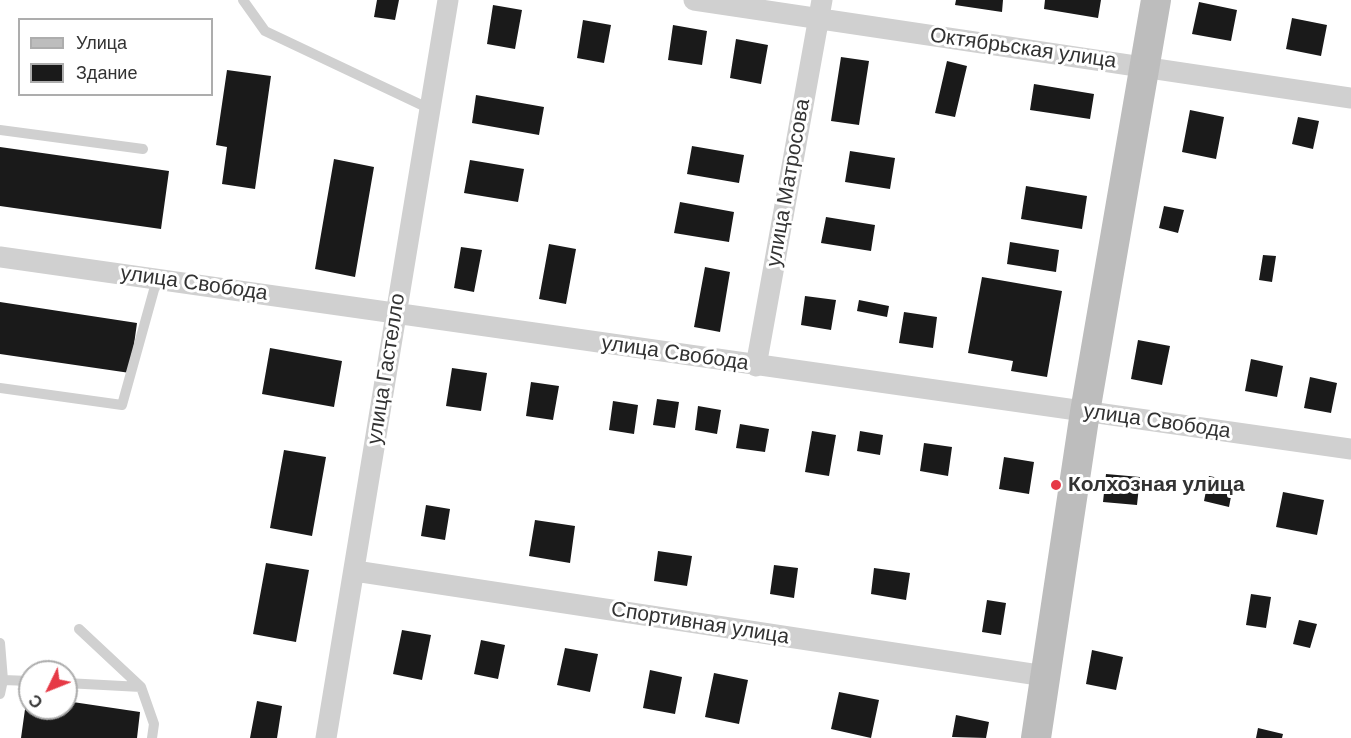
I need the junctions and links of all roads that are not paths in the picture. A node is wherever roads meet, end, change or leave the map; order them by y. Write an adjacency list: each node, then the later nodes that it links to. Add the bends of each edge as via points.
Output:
1 (243, 0): 8 (lane, via 265,31)
2 (448, 0): 8 (street, улица Гастелло)
3 (694, 0): 5 (street, Октябрьская улица)
4 (1156, 0): 6 (main road)
5 (820, 9): 6 (street, Октябрьская улица); 14 (street, улица Матросова)
6 (1144, 67): 7 (street, Октябрьская улица); 16 (main road)
7 (1351, 98)
8 (430, 109): 13 (street, улица Гастелло)
9 (0, 130): 10 (lane)
10 (142, 149)
11 (0, 257): 12 (street, улица Свобода)
12 (157, 279): 13 (street, улица Свобода); 15 (lane, via 122,405)
13 (396, 312): 14 (street, улица Свобода); 18 (street, улица Гастелло)
14 (756, 366): 16 (street, улица Свобода)
15 (0, 388)
16 (1085, 412): 17 (street, улица Свобода); 21 (main road)
17 (1351, 449)
18 (355, 571): 21 (street, Спортивная улица); 28 (street, улица Гастелло)
19 (79, 629): 25 (lane)
20 (0, 643): 22 (lane)
21 (1045, 676): 29 (main road)
22 (3, 680): 23 (lane); 26 (lane)
23 (18, 681)
24 (78, 684): 25 (lane)
25 (141, 687): 27 (lane, via 154,724)
26 (0, 694)
27 (152, 738)
28 (326, 738)
29 (1036, 738)

